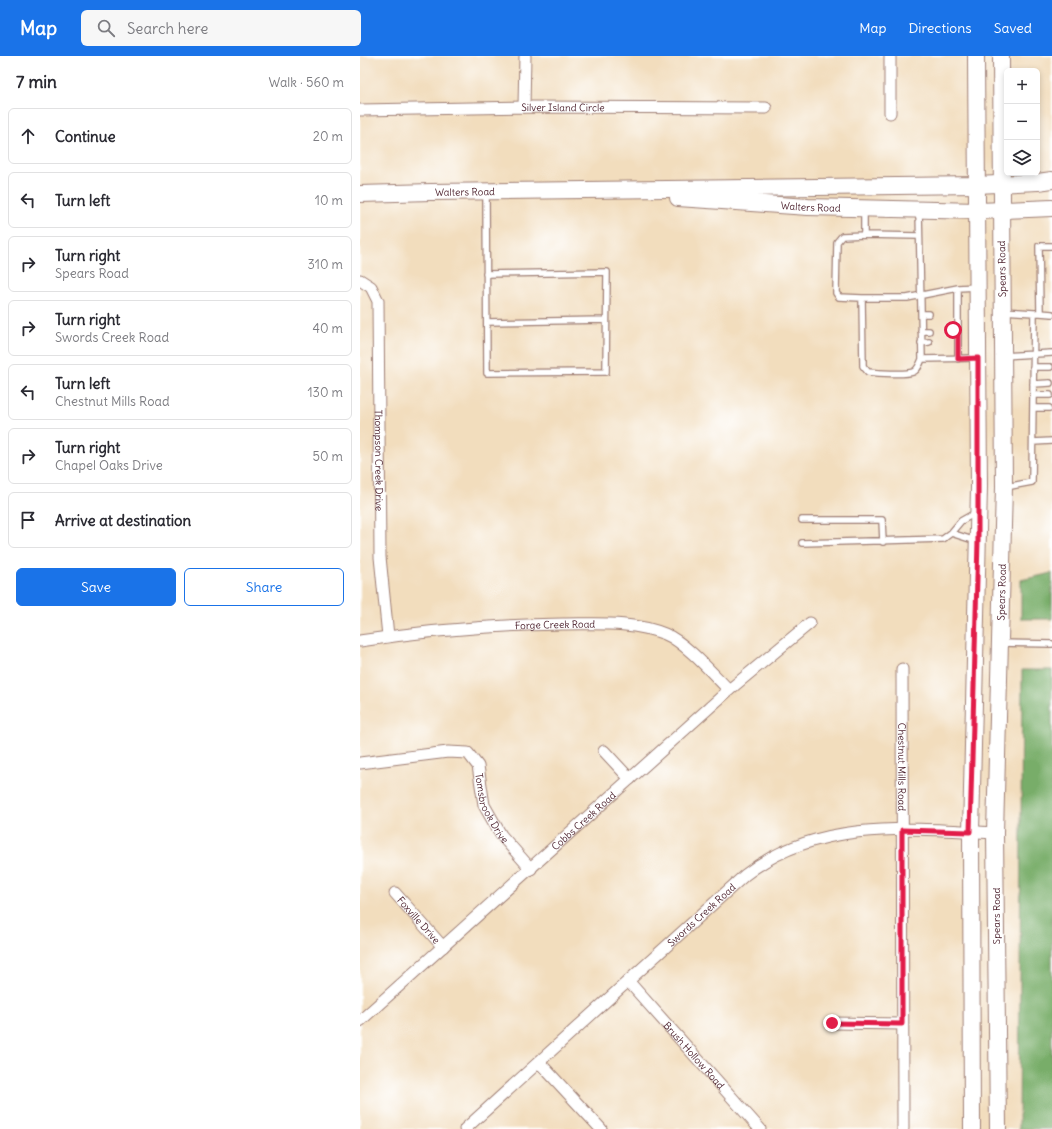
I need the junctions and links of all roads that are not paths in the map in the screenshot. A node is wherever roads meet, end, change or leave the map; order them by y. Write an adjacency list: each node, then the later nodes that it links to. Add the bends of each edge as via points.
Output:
1 (525, 56): 5 (street)
2 (890, 56): 8 (street)
3 (976, 56): 11 (main road)
4 (1001, 56): 10 (main road, Spears Road)
5 (524, 107): 6 (street, Silver Island Circle); 7 (street, Silver Island Circle)
6 (766, 108)
7 (360, 110)
8 (890, 113)
9 (1052, 180): 10 (main road, Walters Road)
10 (1001, 184): 11 (main road, Walters Road); 18 (main road, Spears Road)
11 (977, 185): 12 (main road, Walters Road); 19 (main road)
12 (571, 190): 13 (main road, Walters Road); 15 (main road, Walters Road, via 808,207)
13 (486, 191): 14 (main road, Walters Road); 23 (lane)
14 (360, 194)
15 (864, 208): 17 (main road, Walters Road); 20 (lane)
16 (1052, 208): 18 (main road, Walters Road)
17 (919, 209): 19 (main road, Walters Road); 21 (lane)
18 (1001, 210): 19 (main road, Walters Road); 29 (main road, Spears Road)
19 (978, 211): 26 (main road)
20 (864, 234): 21 (lane); 28 (lane, via 842,236 836,242 836,293 839,297)
21 (919, 236): 27 (lane)
22 (1052, 246): 30 (lane, via 1039,246)
23 (486, 274): 34 (lane, via 606,272); 35 (lane)
24 (360, 280): 65 (street, Thompson Creek Drive, via 371,286 378,301 380,557)
25 (958, 288): 26 (lane); 27 (lane); 45 (lane, via 955,314)
26 (978, 288): 43 (main road)
27 (920, 295): 28 (lane, via 907,298); 31 (lane)
28 (862, 298): 44 (lane, via 863,366 868,372 913,372 919,367)
29 (1003, 311): 30 (lane); 42 (main road, Spears Road)
30 (1037, 313): 33 (lane); 41 (lane)
31 (920, 314): 32 (lane); 36 (lane)
32 (930, 314)
33 (1052, 314)
34 (606, 320): 35 (lane); 35 (lane, via 606,372 487,373)
35 (487, 322)
36 (921, 331): 37 (lane); 39 (lane)
37 (929, 331)
38 (929, 342): 39 (lane)
39 (921, 343): 44 (lane)
40 (1052, 353): 41 (lane)
41 (1033, 354): 42 (lane); 46 (lane)
42 (1003, 356): 57 (main road, Spears Road)
43 (978, 358): 45 (lane); 56 (main road)
44 (922, 359): 45 (lane)
45 (958, 359)
46 (1033, 367): 47 (lane); 49 (lane)
47 (1050, 367)
48 (1050, 383): 49 (lane)
49 (1033, 384): 50 (lane)
50 (1033, 395): 51 (lane); 52 (lane)
51 (1050, 395)
52 (1033, 408): 53 (lane); 55 (lane)
53 (1049, 408)
54 (1052, 441): 55 (lane)
55 (1032, 442): 57 (lane, via 1032,482)
56 (979, 487): 57 (main road); 58 (main road)
57 (1004, 487): 67 (main road, Spears Road)
58 (978, 511): 60 (lane, via 961,521); 61 (main road)
59 (802, 520): 62 (lane, via 882,520)
60 (951, 533): 61 (lane); 62 (lane, via 942,539)
61 (978, 541): 75 (main road)
62 (883, 542): 63 (lane)
63 (802, 543)
64 (810, 623): 70 (street, Cobbs Creek Road)
65 (388, 636): 66 (street, Forge Creek Road); 70 (street, Forge Creek Road, via 493,625 638,626 667,634 693,654)
66 (360, 641)
67 (1000, 644): 68 (lane); 76 (main road, Spears Road)
68 (1052, 644)
69 (902, 670): 74 (street, Chestnut Mills Road)
70 (729, 690): 73 (street, Cobbs Creek Road)
71 (604, 751): 73 (street)
72 (360, 763): 77 (street, Tomsbrook Drive, via 448,752 468,752 478,766 484,805 501,834)
73 (630, 779): 77 (street, Cobbs Creek Road)
74 (902, 830): 75 (street, Swords Creek Road); 80 (street, Swords Creek Road, via 867,830 829,837 794,846 774,856 745,875); 83 (street, Chestnut Mills Road)
75 (970, 832): 76 (street, Swords Creek Road); 89 (main road)
76 (995, 833): 90 (main road, Spears Road)
77 (530, 869): 79 (street, Cobbs Creek Road)
78 (395, 893): 79 (street, Foxville Drive)
79 (443, 947): 81 (street, Cobbs Creek Road)
80 (629, 982): 84 (street, Swords Creek Road); 87 (street, Brush Hollow Road)
81 (360, 1022)
82 (832, 1023): 83 (street)
83 (902, 1024): 88 (street, Chestnut Mills Road)
84 (539, 1062): 85 (street, Swords Creek Road); 86 (street)
85 (465, 1129)
86 (601, 1129)
87 (760, 1129)
88 (903, 1129)
89 (972, 1129)
90 (998, 1129)

